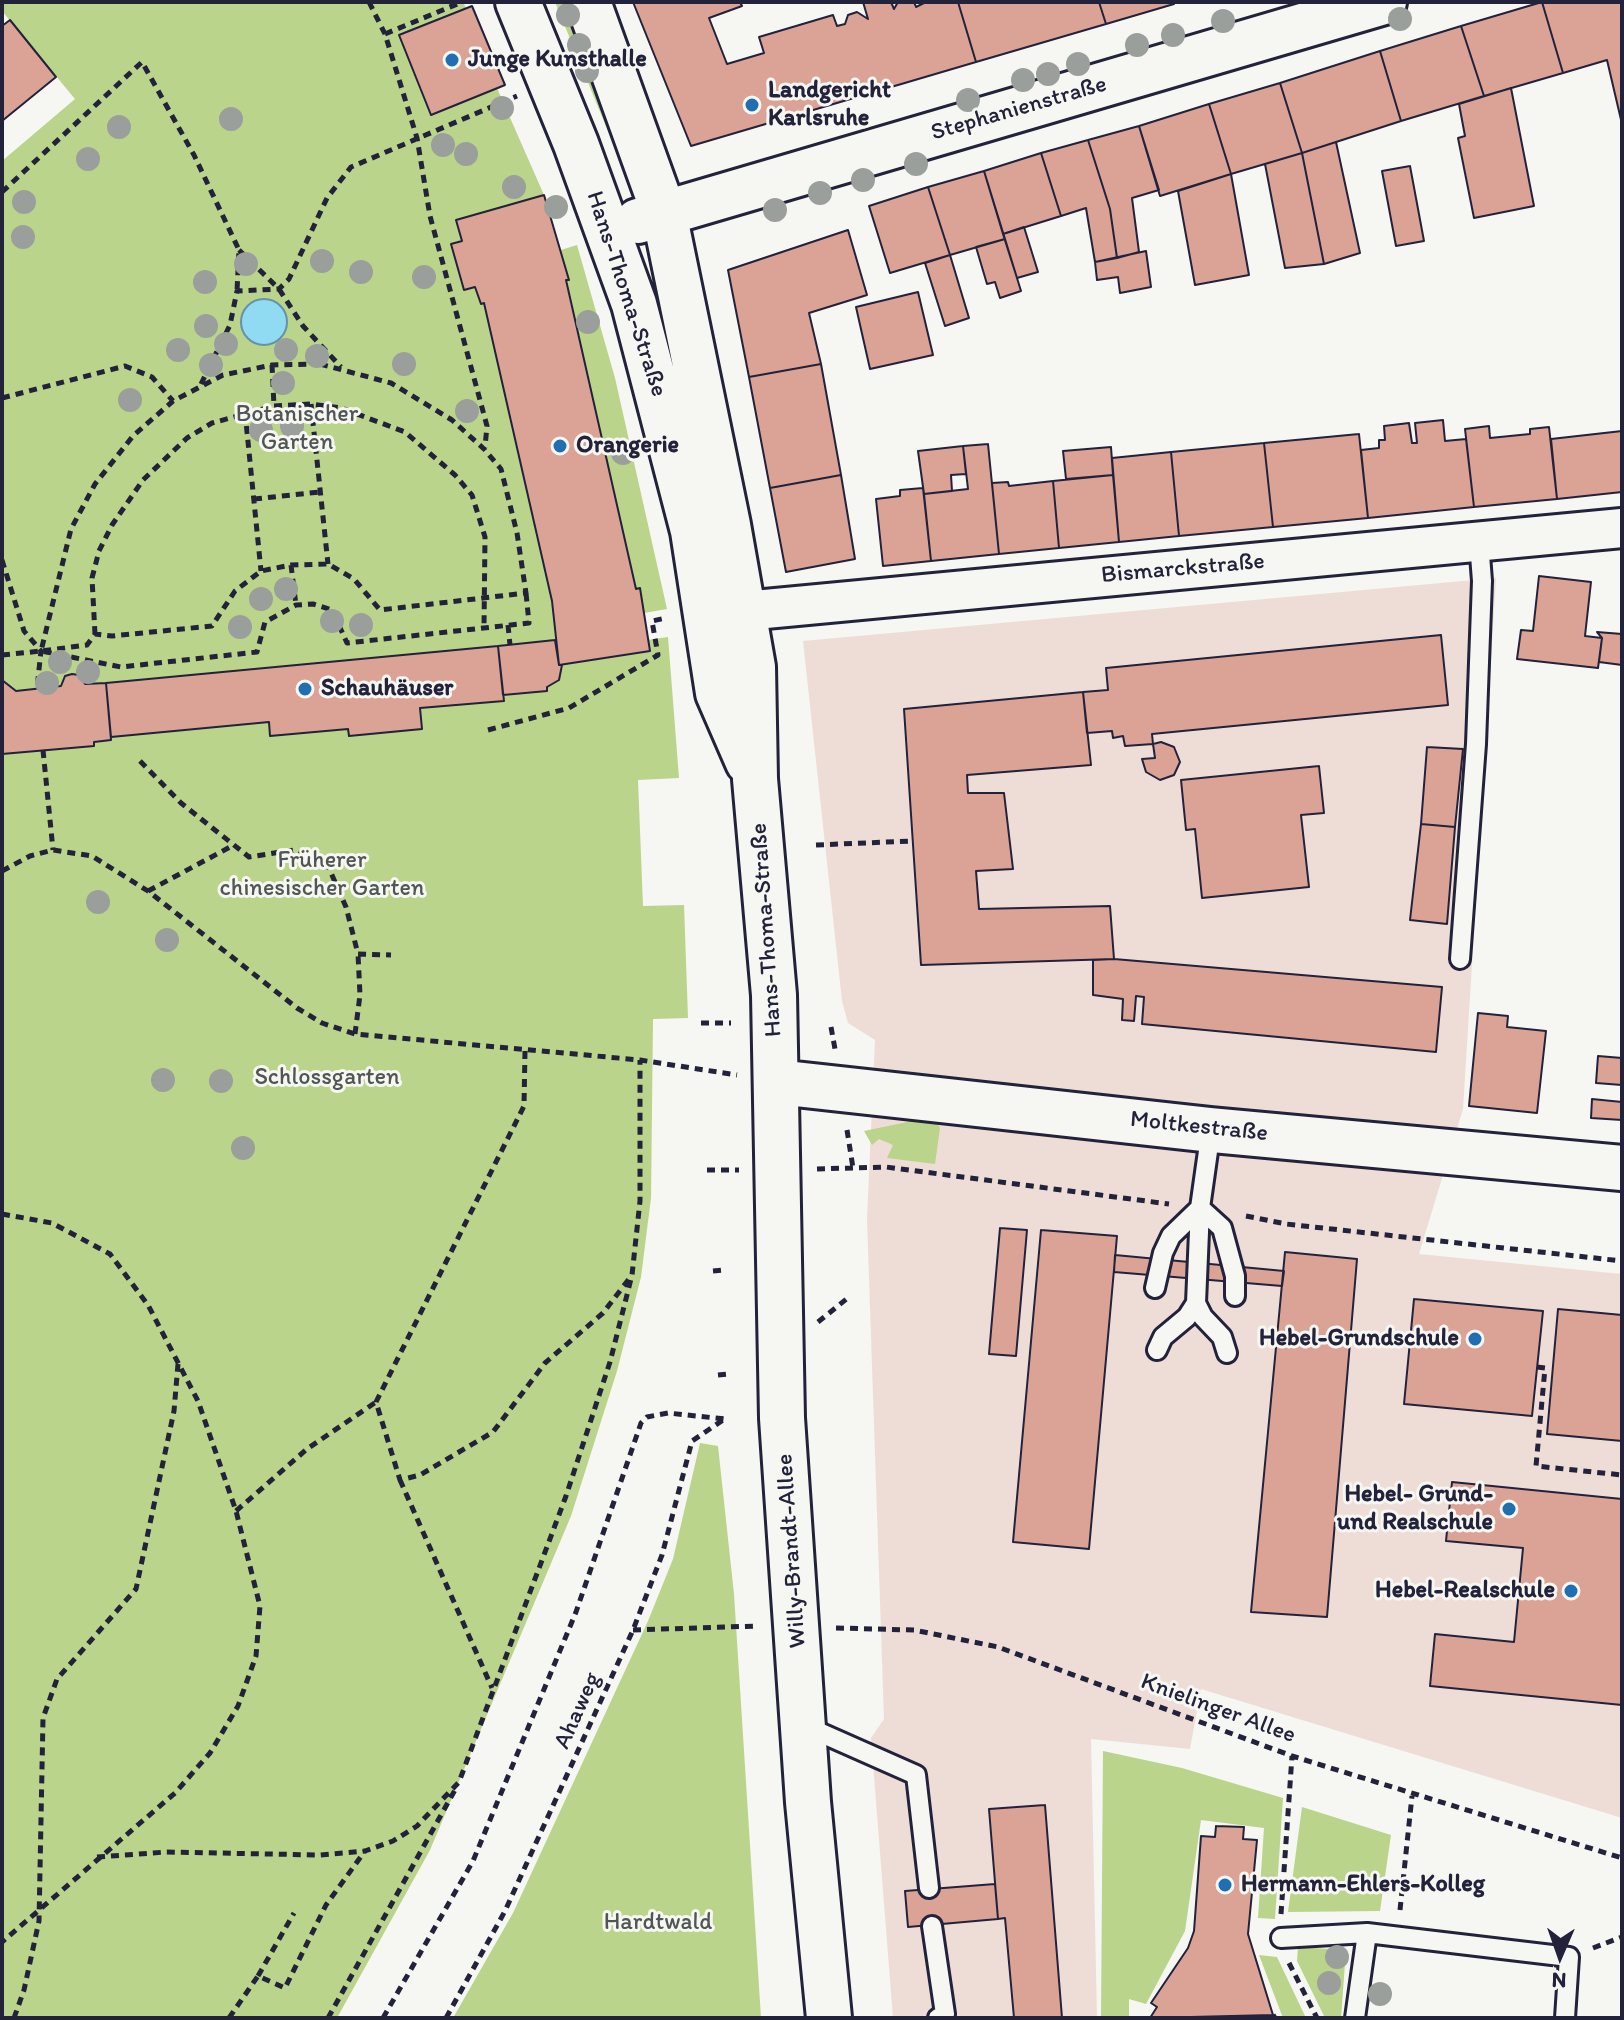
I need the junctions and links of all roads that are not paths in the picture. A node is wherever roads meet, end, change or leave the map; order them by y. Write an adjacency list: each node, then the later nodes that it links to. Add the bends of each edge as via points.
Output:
1 (518, 2): 5 (main road, Hans-Thoma-Straße)
2 (588, 2): 4 (main road, Hans-Thoma-Straße)
3 (1384, 2): 4 (main road, Stephanienstraße)
4 (664, 213): 5 (main road, Stephanienstraße); 8 (main road, Hans-Thoma-Straße)
5 (609, 230): 9 (main road, Hans-Thoma-Straße, via 634,304 693,531 718,693)
6 (1622, 528): 7 (street, Bismarckstraße)
7 (1479, 542): 8 (street, Bismarckstraße); 10 (lane, via 1476,744)
8 (744, 611): 9 (main road, Hans-Thoma-Straße, via 756,693)
9 (755, 779): 11 (main road, Hans-Thoma-Straße)
10 (1460, 959)
11 (777, 1082): 12 (main road, Moltkestraße); 20 (main road, Willy-Brandt-Allee, via 782,1418)
12 (1211, 1130): 13 (main road, Moltkestraße); 14 (lane)
13 (1622, 1168)
14 (1200, 1208): 15 (lane, via 1171,1236); 16 (lane, via 1222,1228); 17 (lane)
15 (1155, 1288)
16 (1235, 1296)
17 (1196, 1303): 18 (lane); 19 (lane, via 1222,1337)
18 (1157, 1350)
19 (1227, 1353)
20 (803, 1725): 21 (lane, via 916,1775); 25 (main road, Willy-Brandt-Allee)
21 (929, 1888)
22 (932, 1926): 26 (lane, via 945,2014)
23 (1367, 1933): 24 (lane); 27 (lane); 28 (lane, via 1569,1957)
24 (1281, 1938)
25 (829, 2018)
26 (938, 2018)
27 (1355, 2018)
28 (1565, 2018)

